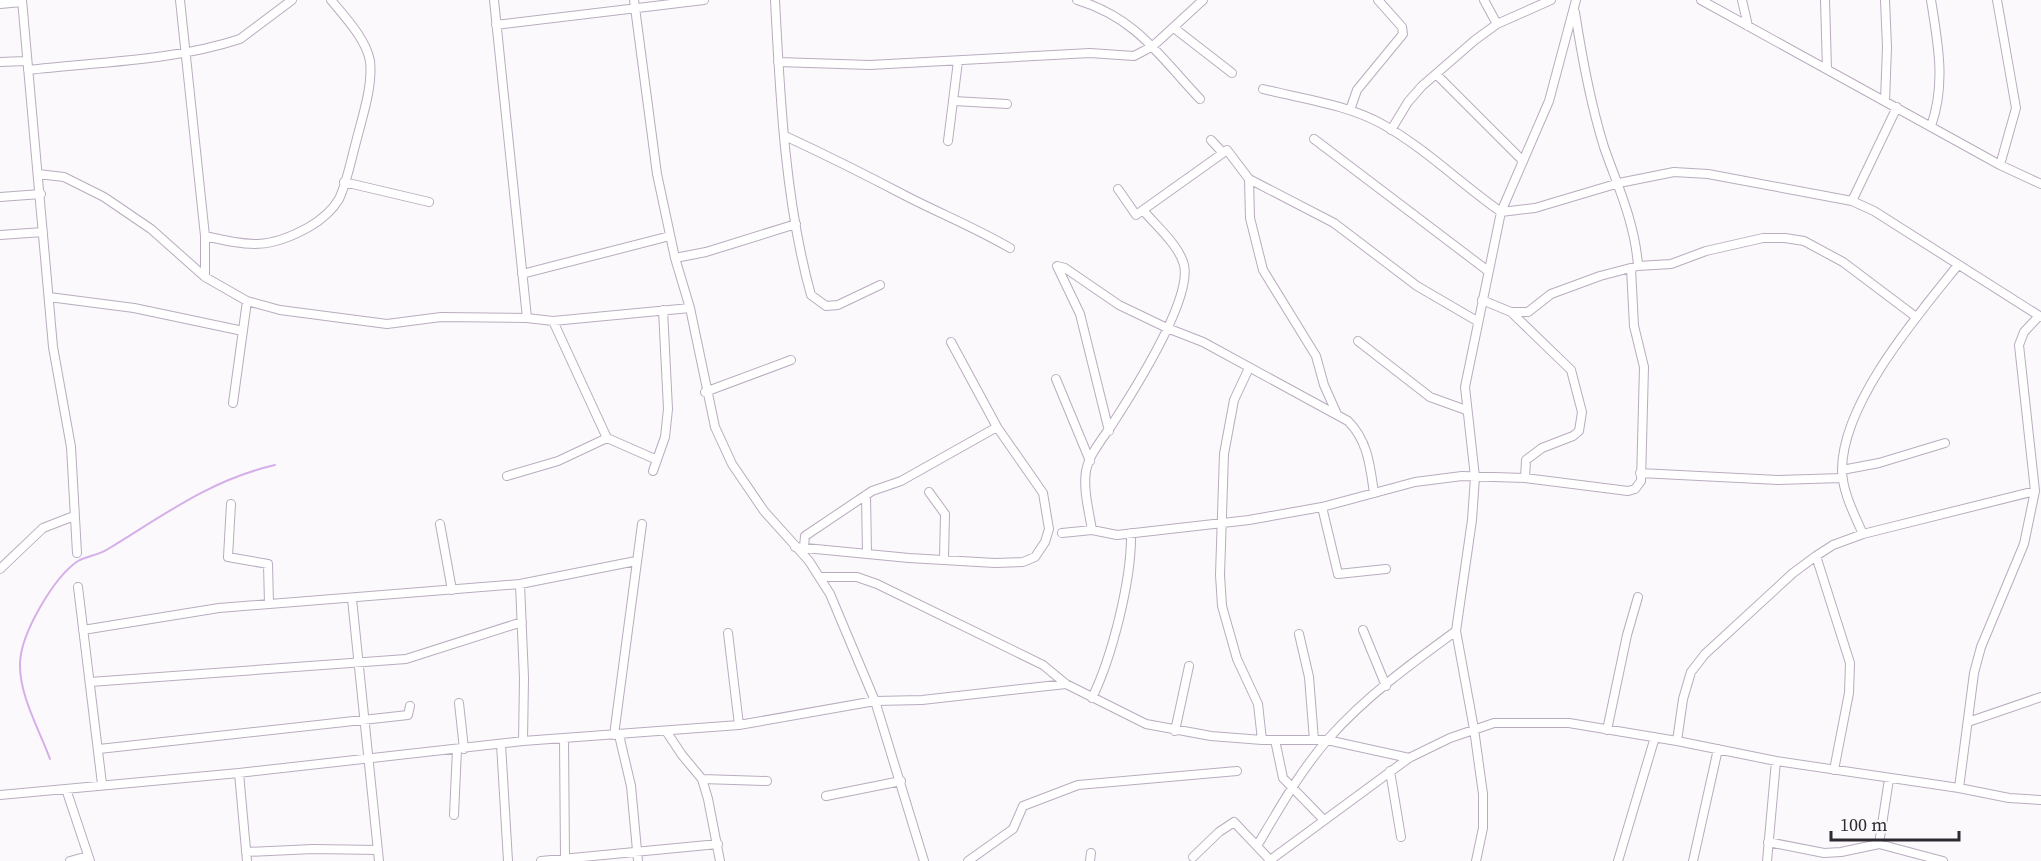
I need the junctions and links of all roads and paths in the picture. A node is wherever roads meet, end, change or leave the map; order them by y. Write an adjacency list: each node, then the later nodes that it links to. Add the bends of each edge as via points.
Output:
1 (180, 0): 28 (street)
2 (292, 0): 28 (street, via 240,39)
3 (331, 0): 55 (street, via 363,42 370,60 367,90)
4 (494, 0): 24 (street)
5 (634, 0): 22 (street)
6 (704, 0): 22 (street)
7 (775, 0): 31 (street)
8 (1077, 0): 27 (street, via 1116,17)
9 (1203, 0): 26 (street)
10 (1378, 0): 43 (street, via 1402,27 1403,34 1357,90)
11 (1484, 0): 23 (street)
12 (1551, 0): 23 (street)
13 (1701, 0): 25 (street)
14 (1742, 0): 25 (street)
15 (1826, 0): 33 (street)
16 (1884, 0): 40 (street)
17 (1931, 0): 44 (street, via 1941,88)
18 (1997, 0): 52 (street, via 2016,108)
19 (22, 1): 20 (street); 29 (street)
20 (0, 4)
21 (1575, 4): 51 (street, via 1549,101); 56 (street, via 1584,76)
22 (635, 9): 24 (street); 69 (street, via 657,174)
23 (1497, 24): 36 (street)
24 (496, 25): 75 (street)
25 (1748, 26): 33 (street)
26 (1174, 28): 27 (street); 35 (street)
27 (1153, 46): 32 (street, via 1134,56 1090,53); 38 (street)
28 (184, 52): 34 (street); 68 (street)
29 (26, 61): 30 (street); 34 (street)
30 (0, 62)
31 (778, 62): 32 (street); 46 (street)
32 (958, 62): 39 (street)
33 (1827, 69): 40 (street)
34 (28, 70): 53 (street)
35 (1232, 73)
36 (1436, 74): 45 (street, via 1408,102); 51 (street)
37 (1263, 89): 43 (street)
38 (1200, 99)
39 (954, 100): 41 (street); 49 (street)
40 (1885, 101): 42 (street)
41 (1007, 104)
42 (1897, 107): 44 (street); 61 (street)
43 (1350, 110): 45 (street)
44 (1931, 126): 52 (street)
45 (1391, 130): 64 (street)
46 (785, 136): 65 (street); 70 (street)
47 (1314, 139): 74 (street)
48 (1211, 140): 50 (street)
49 (948, 141)
50 (1223, 153): 54 (street, via 1227,150); 63 (street)
51 (1523, 161): 64 (street)
52 (2000, 165): 57 (street)
53 (38, 174): 59 (street); 76 (street, via 64,177 104,197 151,229)
54 (1249, 179): 88 (street, via 1334,223 1417,286); 99 (street, via 1250,218 1263,270 1316,356)
55 (344, 182): 62 (street); 68 (street, via 331,210 287,240 248,244)
56 (1619, 183): 61 (street, via 1674,172 1708,174); 64 (street, via 1535,208); 73 (street, via 1633,228)
57 (2041, 184)
58 (1118, 189): 63 (street, via 1136,215)
59 (41, 194): 60 (street); 66 (street)
60 (0, 197)
61 (1852, 201): 72 (street)
62 (429, 202)
63 (1143, 210): 89 (street, via 1183,263 1183,288)
64 (1501, 212): 74 (street)
65 (796, 224): 71 (street); 77 (street, via 811,296 817,302 838,305)
66 (43, 232): 67 (street); 78 (street)
67 (0, 235)
68 (205, 236): 76 (street)
69 (670, 236): 71 (street); 75 (street)
70 (1010, 248)
71 (675, 258): 81 (street)
72 (1958, 265): 84 (street); 85 (street)
73 (1635, 267): 83 (street, via 1551,294 1528,312); 85 (street, via 1671,264 1763,238 1804,241 1843,262); 107 (street, via 1634,326 1644,367)
74 (1488, 270): 79 (street)
75 (522, 274): 86 (street)
76 (205, 277): 80 (street)
77 (880, 285)
78 (49, 297): 90 (street, via 134,308); 118 (street, via 53,347 71,447)
79 (1482, 300): 83 (street); 88 (street)
80 (247, 301): 86 (street, via 289,312 387,324 441,317); 90 (street)
81 (690, 308): 82 (street); 96 (street)
82 (663, 310): 87 (street); 104 (street, via 668,409 664,437)
83 (1511, 312): 111 (street, via 1571,370 1582,412 1579,431 1526,460)
84 (2040, 316): 112 (street, via 2024,332 2019,345)
85 (1916, 317): 108 (street, via 1861,401 1847,434)
86 (527, 318): 87 (street)
87 (553, 321): 102 (street)
88 (1477, 321): 98 (street, via 1465,387)
89 (1167, 328): 94 (street, via 1203,342); 101 (street, via 1142,379); 101 (street, via 1119,305 1057,266 1080,314)
90 (243, 331): 97 (street)
91 (1358, 341): 98 (street, via 1430,397)
92 (951, 342): 100 (street)
93 (791, 360): 96 (street)
94 (1249, 368): 99 (street); 119 (street, via 1230,414)
95 (1056, 379): 105 (street)
96 (705, 392): 126 (street, via 732,464)
97 (233, 403)
98 (1466, 410): 110 (street)
99 (1336, 412): 114 (street, via 1356,429 1365,446)
100 (997, 427): 115 (street, via 901,481); 131 (street, via 1043,493 1049,529 1045,542 1035,557 1023,562)
101 (1108, 430): 105 (street)
102 (607, 438): 104 (street); 109 (street, via 558,461)
103 (1945, 443): 108 (street)
104 (655, 459): 106 (street)
105 (1090, 461): 122 (street, via 1085,482)
106 (653, 471)
107 (1640, 472): 108 (street, via 1778,480); 111 (street, via 1641,481 1628,491)
108 (1842, 474): 125 (street)
109 (507, 476)
110 (1475, 477): 111 (street); 114 (street, via 1415,482); 145 (street)
111 (1525, 478)
112 (2035, 491): 125 (street); 159 (street, via 2024,544 1981,647)
113 (929, 492): 131 (street, via 945,514)
114 (1374, 493): 117 (street)
115 (866, 495): 127 (street, via 805,536); 129 (street)
116 (231, 504): 141 (street, via 228,557 268,564)
117 (1322, 507): 119 (street); 134 (street, via 1338,574)
118 (74, 516): 128 (street); 133 (street, via 43,528)
119 (1220, 523): 124 (street); 168 (street, via 1222,606 1237,659 1258,704)
120 (440, 524): 138 (street)
121 (642, 524): 132 (street)
122 (1092, 530): 123 (street); 124 (street, via 1103,534)
123 (1062, 533)
124 (1131, 533): 154 (street, via 1130,567 1109,651)
125 (1863, 534): 130 (street)
126 (795, 547): 127 (street); 135 (street)
127 (804, 547): 129 (street)
128 (77, 553)
129 (867, 553): 131 (street)
130 (1816, 556): 173 (street, via 1792,573 1705,654 1691,672); 181 (street, via 1850,663 1849,693)
131 (944, 558)
132 (636, 561): 136 (street); 165 (street)
133 (0, 569)
134 (1386, 569)
135 (821, 577): 151 (street, via 857,577 877,584 1043,665); 155 (street)
136 (520, 584): 138 (street); 142 (street)
137 (78, 588): 143 (street)
138 (452, 590): 140 (street)
139 (1638, 597): 163 (street)
140 (352, 599): 141 (street); 148 (street)
141 (268, 604): 143 (street)
142 (522, 622): 148 (street, via 406,659); 172 (street)
143 (83, 630): 150 (street)
144 (1363, 630): 152 (street)
145 (1456, 631): 152 (street); 161 (street)
146 (728, 633): 160 (street)
147 (1299, 634): 170 (street, via 1309,677)
148 (359, 662): 150 (street); 158 (street)
149 (1189, 666): 164 (street)
150 (90, 682): 175 (street)
151 (1066, 684): 154 (street); 155 (street, via 914,701)
152 (1386, 686): 171 (street)
153 (2041, 697): 159 (street)
154 (1092, 698): 164 (street, via 1146,724)
155 (876, 701): 160 (street); 188 (street)
156 (459, 703): 176 (street)
157 (410, 706): 158 (street, via 408,715)
158 (365, 721): 175 (street); 178 (street)
159 (1968, 722): 191 (street)
160 (739, 725): 162 (street)
161 (1474, 729): 163 (street, via 1518,722 1569,723); 179 (street); 218 (street, via 1483,794 1483,828)
162 (666, 730): 165 (street); 186 (street)
163 (1607, 730): 166 (street)
164 (1175, 731): 168 (street)
165 (616, 735): 167 (street); 205 (street, via 632,786)
166 (1655, 737): 173 (street); 219 (street)
167 (564, 739): 172 (street); 207 (street)
168 (1262, 740): 169 (street)
169 (1275, 740): 170 (street); 190 (street, via 1281,772)
170 (1314, 740): 171 (street)
171 (1328, 740): 179 (street); 190 (street)
172 (523, 741): 174 (street)
173 (1677, 741): 177 (street)
174 (501, 744): 176 (street); 213 (street)
175 (99, 749): 189 (street)
176 (460, 749): 178 (street); 196 (street)
177 (1718, 749): 180 (street); 220 (street)
178 (369, 758): 184 (street); 203 (street)
179 (1409, 758): 183 (street)
180 (1776, 761): 181 (street); 199 (street)
181 (1834, 770): 185 (street)
182 (1237, 771): 217 (street, via 1078,785 1050,794 1023,806 1013,829)
183 (1390, 771): 197 (street); 198 (street)
184 (240, 773): 189 (street); 204 (street)
185 (1889, 778): 191 (street); 201 (street)
186 (702, 779): 187 (street); 200 (street)
187 (767, 781)
188 (901, 781): 194 (street); 216 (street)
189 (102, 784): 192 (street)
190 (1292, 788): 197 (street); 202 (street)
191 (1959, 788): 195 (street)
192 (66, 789): 193 (street); 208 (street)
193 (0, 795)
194 (826, 796)
195 (2041, 800)
196 (454, 815)
197 (1323, 819): 209 (street)
198 (1401, 837)
199 (1768, 842): 201 (street, via 1824,853); 221 (street)
200 (718, 844): 205 (street); 215 (street)
201 (1879, 844): 222 (street)
202 (1257, 846): 206 (street, via 1232,822); 209 (street)
203 (378, 850): 204 (street); 212 (street)
204 (246, 852): 211 (street)
205 (638, 857): 207 (street)
206 (1193, 857)
207 (565, 858): 214 (street)
208 (89, 859): 210 (street)
209 (1270, 860)
210 (70, 861)
211 (247, 861)
212 (379, 861)
213 (508, 861)
214 (541, 861)
215 (720, 861)
216 (924, 861)
217 (968, 861)
218 (1476, 861)
219 (1618, 861)
220 (1693, 861)
221 (1767, 861)
222 (1943, 861)

